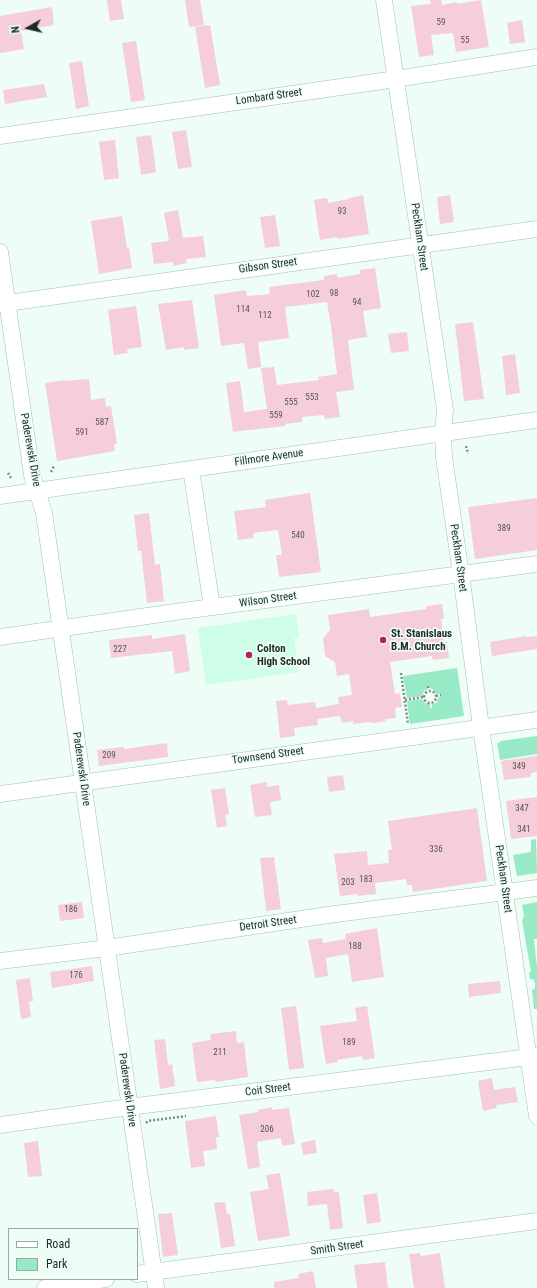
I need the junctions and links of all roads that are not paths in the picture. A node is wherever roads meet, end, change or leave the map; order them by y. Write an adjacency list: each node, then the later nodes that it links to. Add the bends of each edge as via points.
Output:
1 (384, 0): 3 (street, Peckham Street)
2 (537, 57): 3 (street, Lombard Street)
3 (396, 79): 4 (street, Lombard Street); 6 (street, Peckham Street)
4 (0, 136)
5 (537, 229): 6 (street, Gibson Street)
6 (420, 245): 8 (street, Gibson Street); 10 (street, Peckham Street, via 445,410)
7 (0, 252): 8 (street, Paderewski Drive)
8 (4, 303): 12 (street, Paderewski Drive, via 32,475)
9 (537, 420): 10 (street, Fillmore Avenue)
10 (443, 433): 11 (street, Fillmore Avenue); 15 (street, Peckham Street, via 444,457)
11 (191, 469): 12 (street, Fillmore Avenue); 16 (street)
12 (37, 490): 13 (street, Fillmore Avenue); 17 (street, Paderewski Drive, via 44,513)
13 (0, 496)
14 (537, 564): 15 (street, Wilson Street)
15 (461, 574): 16 (street, Wilson Street); 20 (street, Peckham Street)
16 (212, 607): 17 (street, Wilson Street)
17 (60, 629): 18 (street, Wilson Street); 21 (street, Paderewski Drive)
18 (0, 637)
19 (537, 720): 20 (street, Townsend Street)
20 (480, 727): 21 (street, Townsend Street); 24 (street, Peckham Street)
21 (83, 782): 22 (street, Townsend Street); 25 (street, Paderewski Drive)
22 (0, 794)
23 (537, 888): 24 (street, Detroit Street)
24 (505, 892): 25 (street, Detroit Street, via 320,916); 27 (street, Peckham Street)
25 (107, 948): 26 (street, Detroit Street); 28 (street, Paderewski Drive)
26 (0, 961)
27 (533, 1056): 28 (street, Coit Street); 29 (street, Peckham Street)
28 (130, 1107): 30 (street, Coit Street); 32 (street, Paderewski Drive)
29 (537, 1116)
30 (0, 1125)
31 (537, 1221): 32 (street, Smith Street)
32 (153, 1272): 33 (street, Smith Street); 36 (street, Paderewski Drive)
33 (138, 1274)
34 (99, 1280): 35 (street)
35 (45, 1288)
36 (156, 1288)

